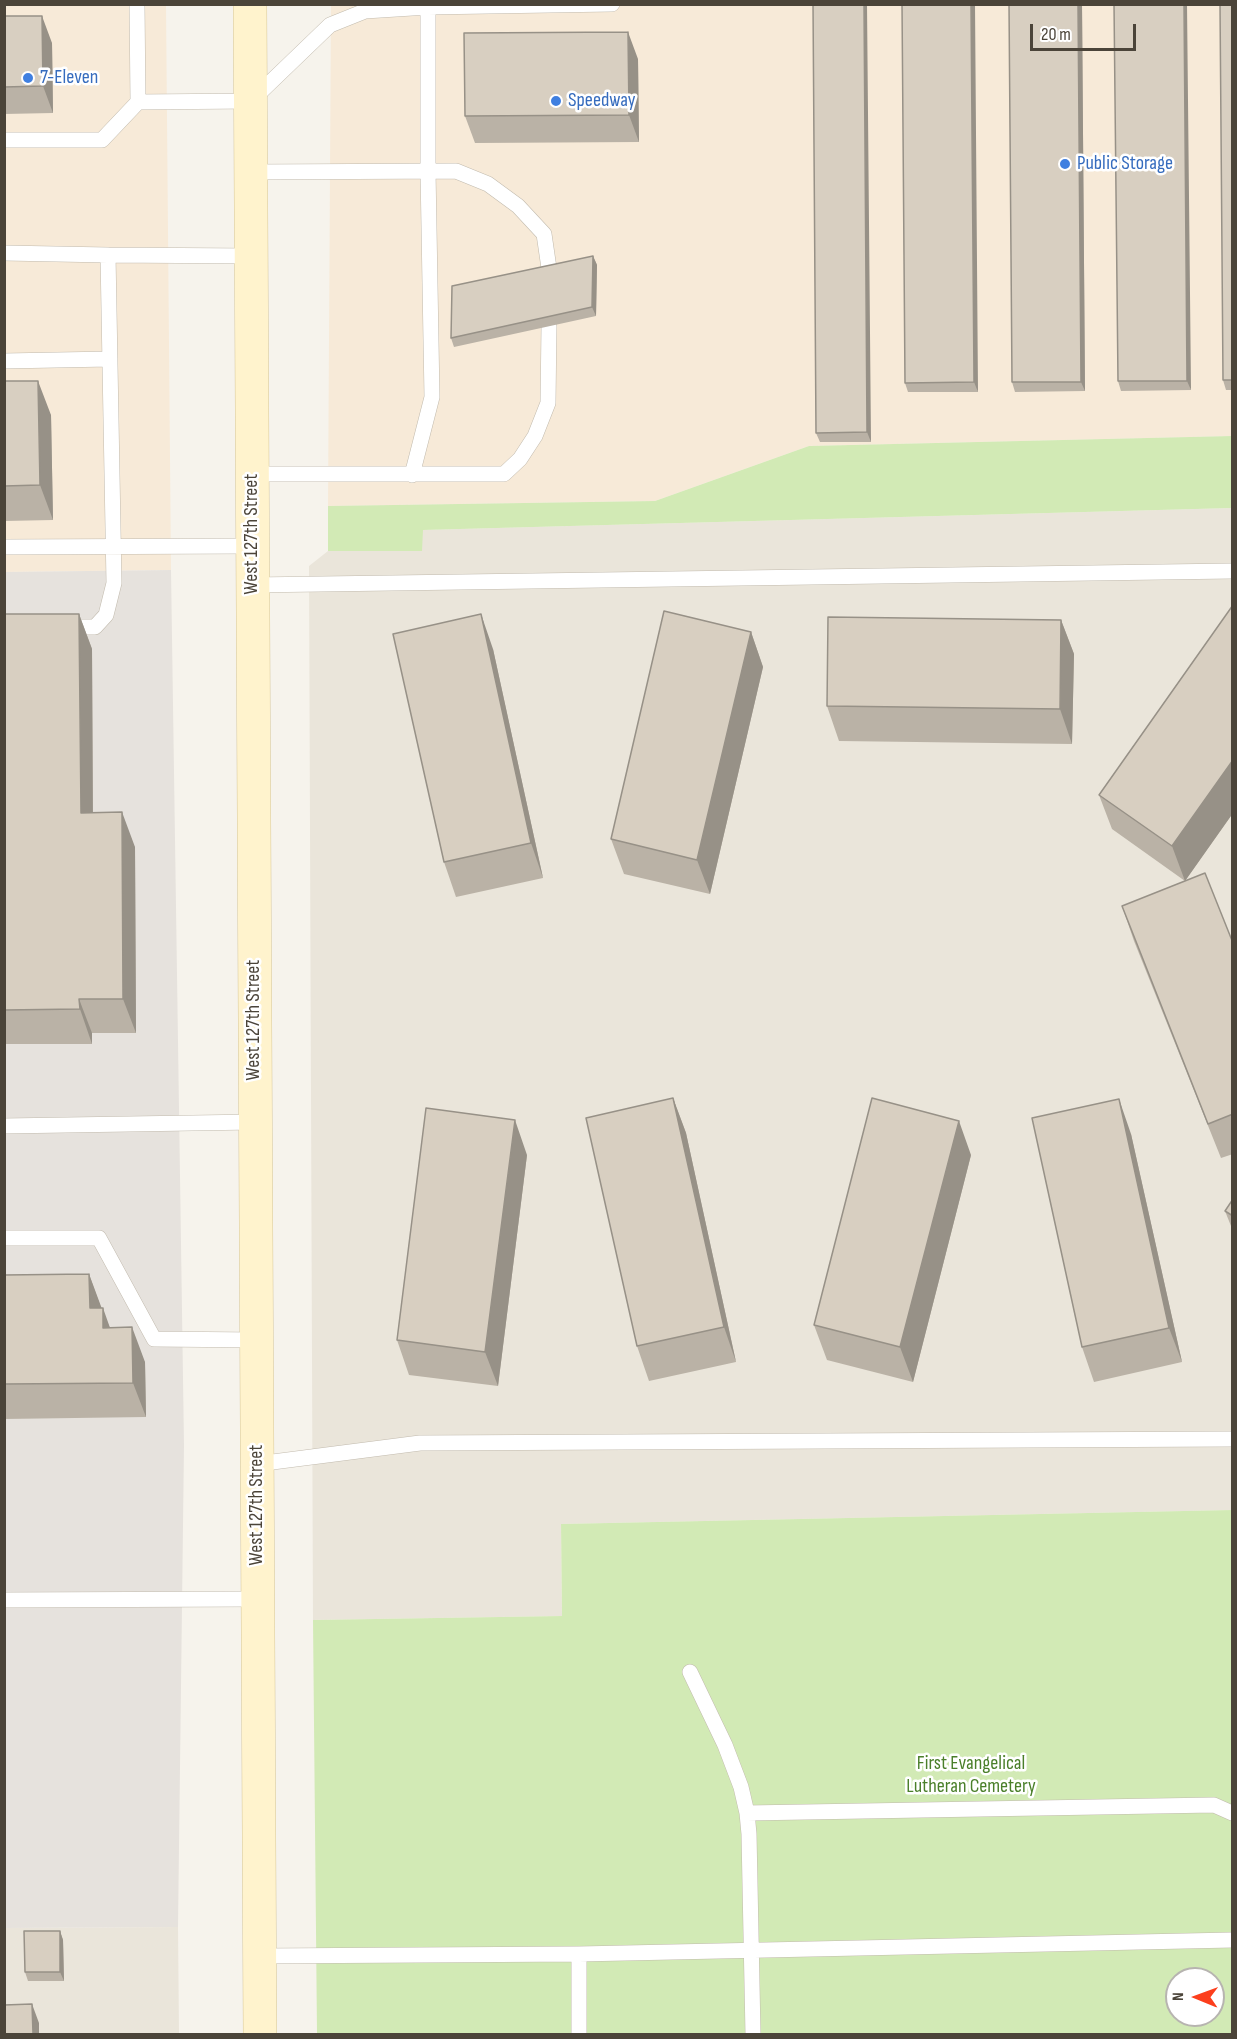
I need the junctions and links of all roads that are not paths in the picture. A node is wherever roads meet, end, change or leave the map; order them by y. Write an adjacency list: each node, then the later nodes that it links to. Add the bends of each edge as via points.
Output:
1 (137, 4): 7 (lane)
2 (250, 4): 6 (main road, West 127th Street)
3 (612, 4): 4 (lane)
4 (428, 7): 5 (lane); 9 (lane)
5 (365, 8): 6 (lane, via 330,25)
6 (251, 101): 7 (lane); 10 (main road, West 127th Street)
7 (138, 102): 8 (lane, via 102,140)
8 (4, 140)
9 (428, 171): 10 (lane); 14 (lane, via 456,171 488,184 518,206 544,234); 19 (lane, via 432,397)
10 (251, 172): 13 (main road, West 127th Street)
11 (4, 253): 12 (lane)
12 (108, 255): 13 (lane); 16 (lane)
13 (251, 256): 18 (main road, West 127th Street)
14 (550, 275)
15 (549, 326): 19 (lane, via 548,403 535,436 520,459 504,474)
16 (110, 359): 17 (lane); 20 (lane)
17 (4, 361)
18 (252, 474): 19 (lane); 21 (main road, West 127th Street)
19 (412, 475)
20 (114, 545): 21 (lane); 22 (lane); 25 (lane, via 114,583 106,615 95,627)
21 (252, 546): 24 (main road, West 127th Street)
22 (4, 547)
23 (1233, 571): 24 (lane)
24 (252, 585): 26 (main road, West 127th Street)
25 (50, 627)
26 (255, 1122): 27 (lane); 29 (main road, West 127th Street)
27 (4, 1126)
28 (4, 1238): 29 (lane, via 99,1238 154,1339)
29 (256, 1340): 31 (main road, West 127th Street)
30 (1233, 1439): 31 (lane, via 420,1443)
31 (257, 1464): 32 (main road, West 127th Street)
32 (257, 1599): 33 (lane); 40 (main road, West 127th Street)
33 (4, 1600)
34 (690, 1672): 35 (lane, via 729,1756)
35 (747, 1813): 36 (lane, via 1214,1805); 38 (lane)
36 (1233, 1813)
37 (1233, 1940): 38 (lane)
38 (752, 1950): 39 (lane); 43 (lane)
39 (579, 1954): 40 (lane); 42 (lane)
40 (259, 1956): 41 (main road, West 127th Street)
41 (260, 2034)
42 (579, 2034)
43 (753, 2034)

